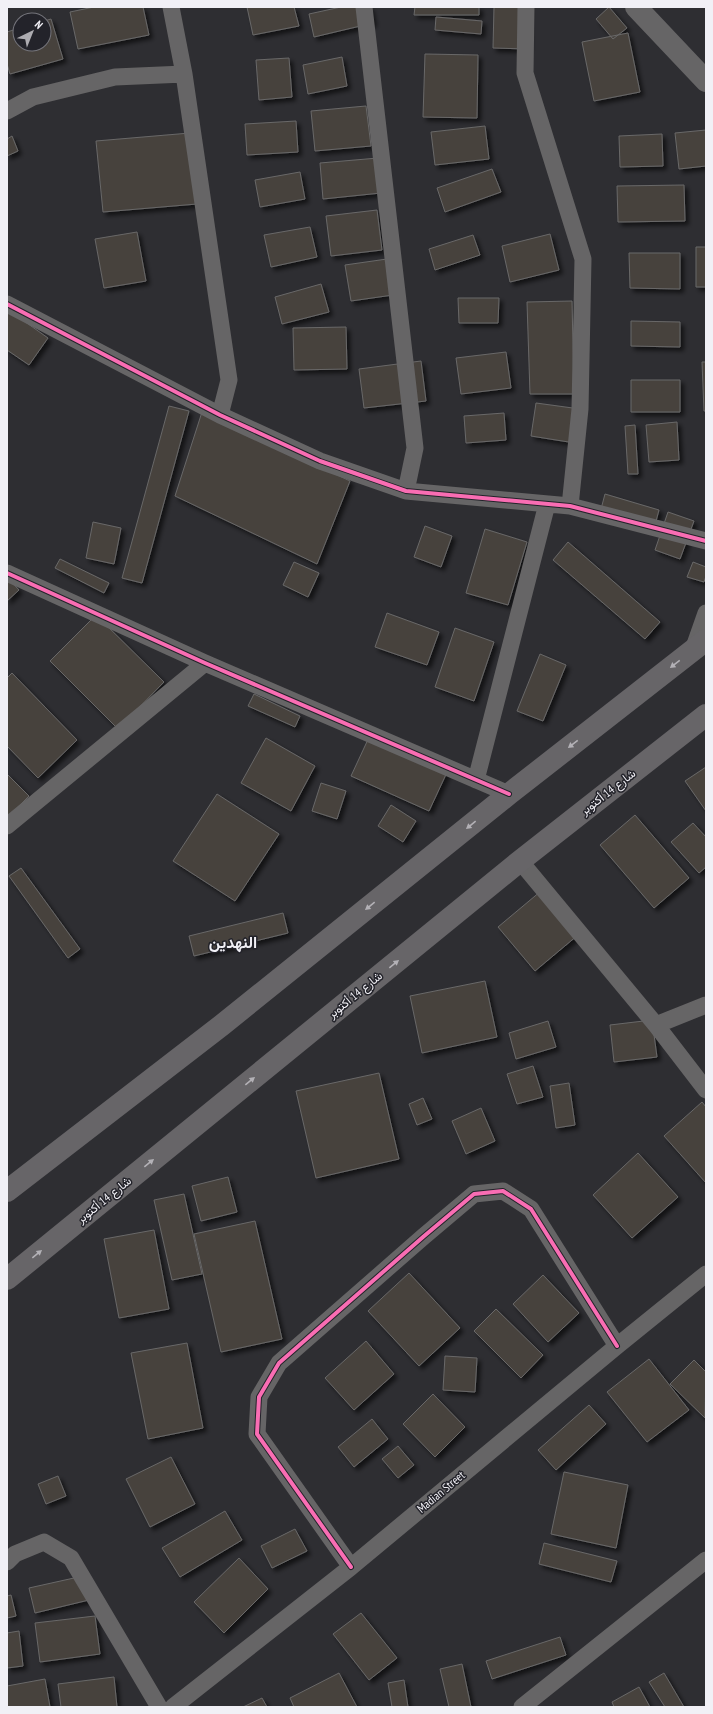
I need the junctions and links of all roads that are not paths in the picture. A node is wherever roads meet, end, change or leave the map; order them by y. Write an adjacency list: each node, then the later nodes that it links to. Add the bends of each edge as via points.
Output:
1 (172, 7): 5 (street)
2 (364, 7): 10 (street, via 415,448)
3 (526, 7): 12 (street, via 525,73 583,259 580,408)
4 (636, 7): 6 (street)
5 (184, 74): 7 (street, via 115,78 33,97); 9 (street, via 229,380)
6 (706, 81)
7 (7, 111)
8 (7, 304): 9 (street)
9 (220, 415): 10 (street, via 320,461)
10 (406, 491): 11 (street)
11 (547, 504): 12 (street); 19 (street)
12 (570, 506): 13 (street)
13 (706, 540)
14 (7, 573): 17 (street)
15 (706, 613): 16 (street)
16 (700, 645): 20 (main road, one-way to 20)
17 (205, 663): 19 (street); 21 (street)
18 (706, 715): 22 (main road, شارع 14 أكتوبر)
19 (476, 780): 20 (street)
20 (510, 794): 26 (main road, one-way to 26, via 222,1025)
21 (7, 826)
22 (520, 861): 24 (street); 28 (main road, شارع 14 أكتوبر, one-way to 22)
23 (706, 1005): 24 (street)
24 (656, 1025): 25 (street)
25 (706, 1090)
26 (7, 1191)
27 (706, 1274): 29 (street, Madian Street)
28 (7, 1278)
29 (617, 1346): 32 (street, Madian Street); 32 (street, via 531,1210 503,1191 474,1194 279,1363 259,1398 257,1434)
30 (706, 1560): 35 (street)
31 (7, 1562): 33 (street, via 15,1554 44,1542 71,1558)
32 (351, 1567): 34 (street, Madian Street)
33 (159, 1707)
34 (173, 1707)
35 (522, 1707)

